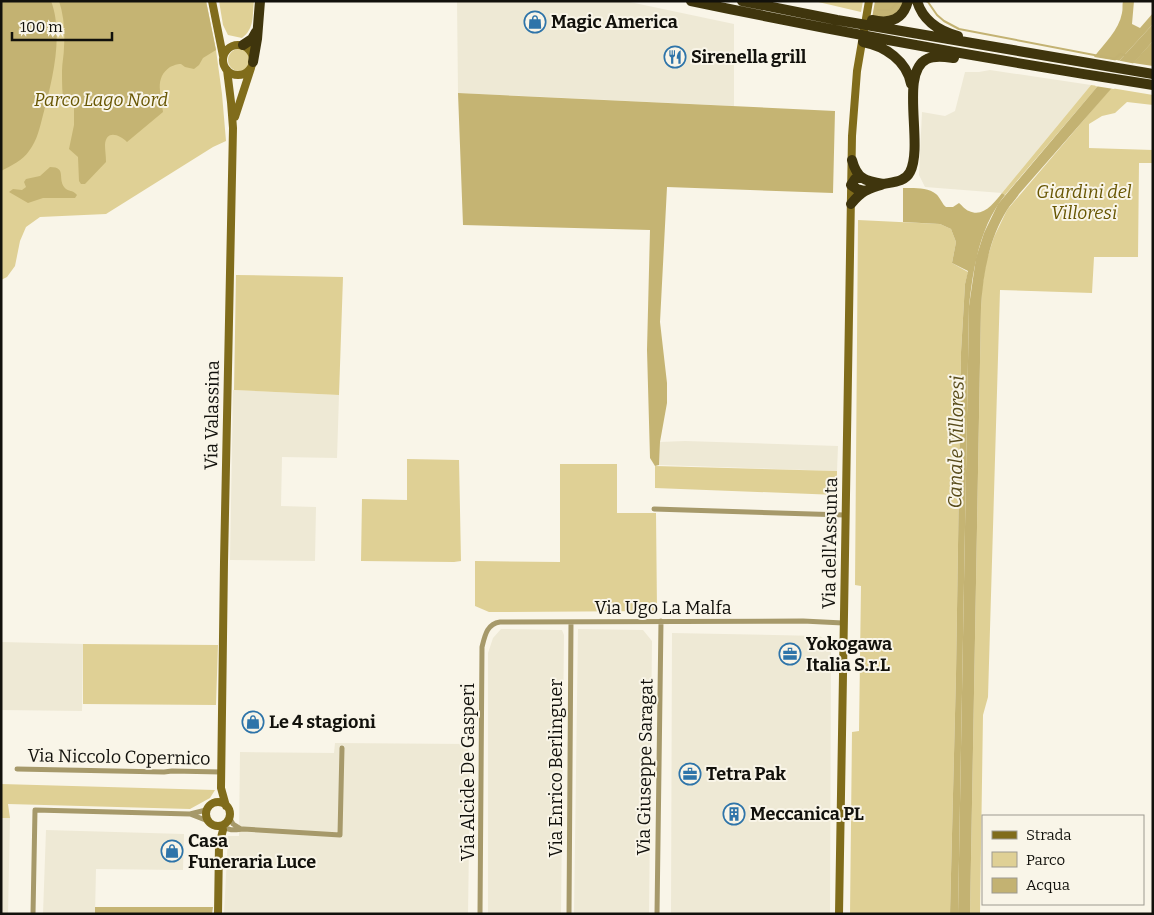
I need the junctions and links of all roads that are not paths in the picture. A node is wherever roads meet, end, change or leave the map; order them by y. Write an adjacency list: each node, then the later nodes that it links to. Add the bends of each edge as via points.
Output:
1 (212, 1): 10 (street)
2 (260, 1): 11 (highway)
3 (691, 1): 9 (highway)
4 (742, 1): 8 (highway)
5 (869, 1): 22 (street, Via dell'Assunta, via 854,103)
6 (908, 1): 8 (highway, via 902,15 892,20 880,22 843,16)
7 (917, 1): 13 (highway, via 921,11 936,27 950,34 986,42)
8 (837, 20): 13 (highway)
9 (807, 25): 15 (highway); 20 (highway, via 885,49 904,66)
10 (217, 26): 12 (street, via 225,40); 14 (street)
11 (257, 29): 12 (highway, via 252,40); 16 (highway)
12 (239, 45): 14 (street, via 227,48); 16 (street, via 250,50)
13 (994, 48): 18 (highway)
14 (223, 56): 17 (street)
15 (992, 59): 19 (highway); 20 (highway, via 926,59 914,75)
16 (252, 65): 17 (street, via 244,74 232,74); 21 (street, Via Valassina)
17 (227, 70): 21 (street, Via Valassina)
18 (1153, 74)
19 (1153, 86)
20 (913, 93): 24 (highway, via 914,152 910,171 902,180)
21 (233, 128): 36 (street, Via Valassina)
22 (852, 160): 23 (highway, via 856,173); 25 (street, Via dell'Assunta)
23 (863, 178): 24 (highway); 25 (highway, via 855,179)
24 (883, 184): 26 (highway)
25 (851, 185): 26 (highway); 27 (street, Via dell'Assunta)
26 (865, 191): 27 (highway)
27 (851, 204): 29 (street, Via dell'Assunta)
28 (654, 508): 29 (street)
29 (845, 515): 32 (street, Via dell'Assunta)
30 (662, 621): 31 (street, Via Ugo La Malfa); 32 (street, Via Ugo La Malfa); 50 (street, Via Giuseppe Saragat)
31 (571, 622): 33 (street, Via Ugo La Malfa, via 500,622); 49 (street, Via Enrico Berlinguer)
32 (843, 623): 51 (street, Via dell'Assunta)
33 (486, 631): 48 (street, Via Alcide De Gasperi, via 482,647)
34 (342, 748): 44 (street, via 340,836)
35 (17, 769): 36 (street, Via Niccolo Copernico)
36 (221, 772): 37 (street, Via Valassina)
37 (221, 788): 38 (street, Via Valassina); 39 (street)
38 (226, 806): 39 (street, via 218,802); 41 (street)
39 (208, 808): 40 (street); 42 (street, via 206,818)
40 (190, 814): 42 (street); 46 (street, via 35,810)
41 (229, 817): 43 (street); 44 (street)
42 (209, 823): 43 (street); 45 (street)
43 (222, 826): 44 (street, via 234,831); 45 (street)
44 (241, 829)
45 (219, 845): 47 (street)
46 (33, 914)
47 (218, 914)
48 (480, 914)
49 (569, 914)
50 (657, 914)
51 (839, 914)

